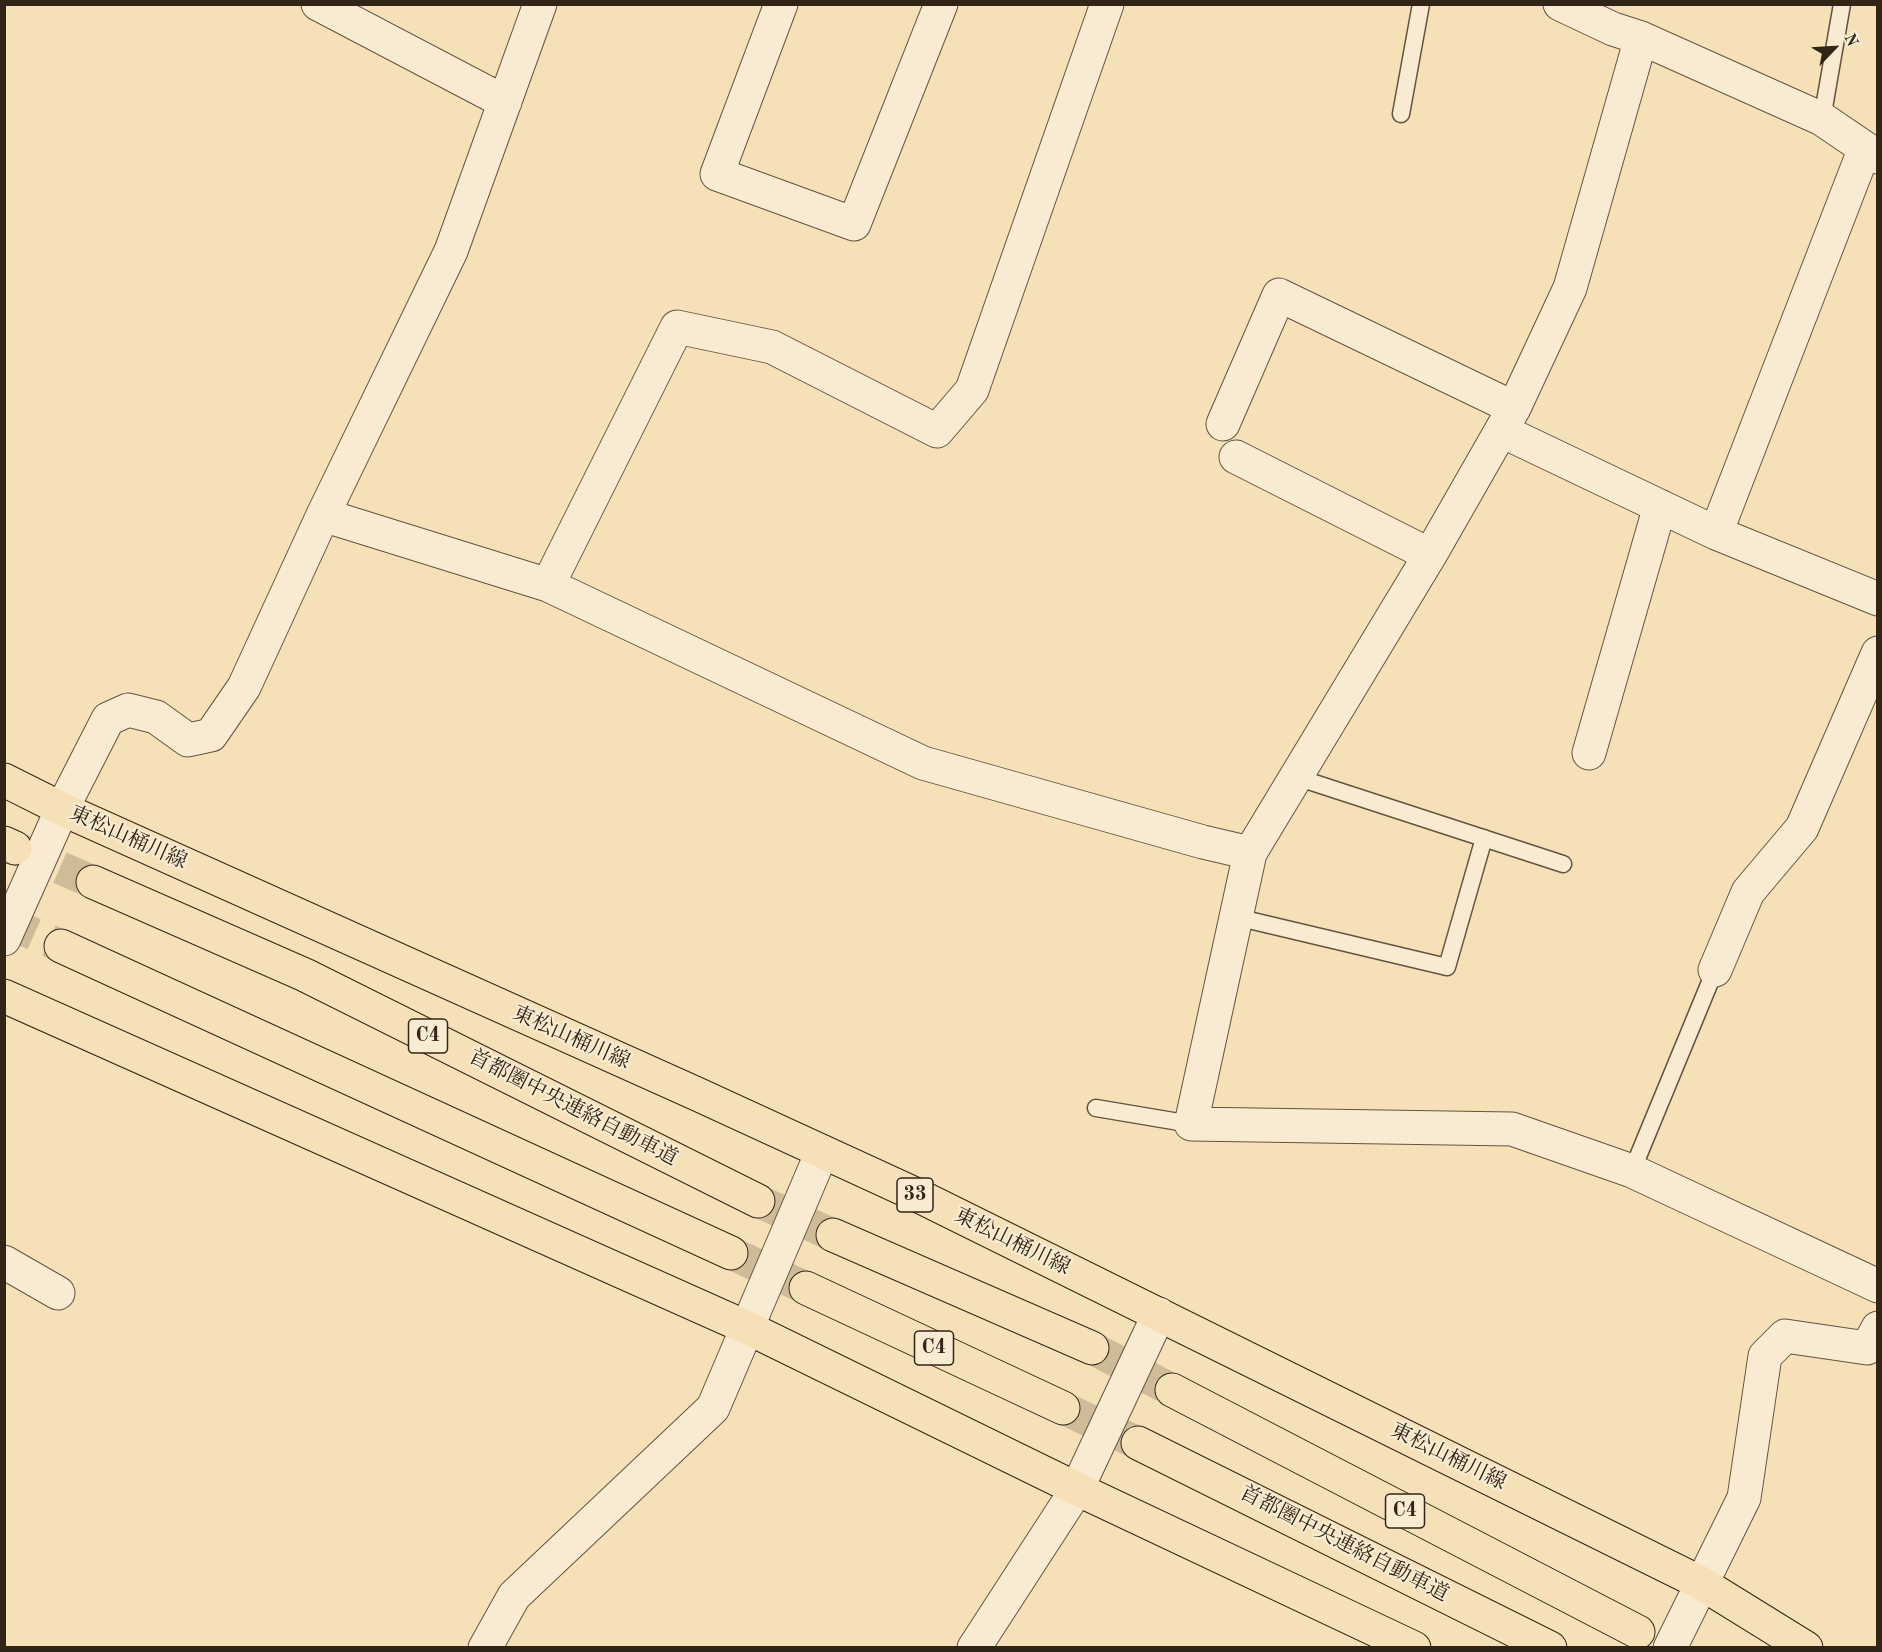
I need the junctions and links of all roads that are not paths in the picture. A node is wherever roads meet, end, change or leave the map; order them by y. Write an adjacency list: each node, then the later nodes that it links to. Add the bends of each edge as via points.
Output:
1 (318, 4): 10 (street)
2 (781, 4): 3 (street, via 717,174 854,224)
3 (941, 4)
4 (1107, 4): 21 (street, via 972,390 937,431 772,347 677,327)
5 (1421, 4): 11 (lane)
6 (1560, 4): 9 (street)
7 (1842, 4): 12 (lane)
8 (536, 6): 10 (street)
9 (1624, 24): 12 (street); 14 (street, via 1570,288)
10 (505, 102): 18 (street, via 451,251)
11 (1401, 114)
12 (1822, 119): 13 (street)
13 (1871, 152): 19 (street)
14 (1508, 420): 15 (street, via 1279,295); 17 (street); 20 (street)
15 (1223, 424)
16 (1236, 457): 20 (street)
17 (1660, 506): 19 (street); 24 (street)
18 (323, 515): 21 (street); 27 (street, via 244,687 211,735 188,740 156,717 128,710 108,720)
19 (1716, 533): 22 (street)
20 (1430, 555): 25 (street)
21 (548, 585): 29 (street, via 923,764)
22 (1878, 599)
23 (1878, 653): 35 (street, via 1802,828 1748,892)
24 (1589, 753)
25 (1296, 777): 28 (lane); 29 (street)
26 (4, 780): 27 (main road, 東松山桶川線 / 33)
27 (62, 809): 33 (street); 39 (main road, 東松山桶川線 / 33)
28 (1484, 838): 30 (lane); 32 (lane, via 1447,967)
29 (1250, 853): 32 (street)
30 (1563, 864)
31 (93, 882): 41 (main road, 首都圏中央連絡自動車道 / C4, via 305,975)
32 (1236, 918): 38 (street)
33 (4, 939)
34 (61, 946): 43 (main road)
35 (1715, 970): 40 (lane)
36 (4, 996): 49 (main road)
37 (1096, 1108): 38 (lane)
38 (1191, 1124): 40 (street, via 1512,1129)
39 (822, 1152): 48 (main road, 東松山桶川線 / 33); 49 (street)
40 (1632, 1171): 45 (street)
41 (758, 1201)
42 (833, 1235): 51 (main road)
43 (731, 1253)
44 (4, 1263): 47 (street)
45 (1878, 1286)
46 (806, 1288): 53 (main road, C4)
47 (58, 1293)
48 (1159, 1314): 55 (street); 56 (main road, 東松山桶川線 / 33)
49 (748, 1328): 55 (main road); 58 (street, via 713,1408 514,1596)
50 (1878, 1328): 56 (street, via 1867,1348 1785,1336 1765,1356 1744,1498)
51 (1092, 1348)
52 (1172, 1390): 57 (main road, C4)
53 (1063, 1408)
54 (1138, 1443): 61 (main road, 首都圏中央連絡自動車道)
55 (1077, 1489): 59 (street); 60 (main road)
56 (1701, 1583): 62 (street); 63 (main road, 東松山桶川線 / 33)
57 (1638, 1632)
58 (485, 1647)
59 (974, 1647)
60 (1414, 1647)
61 (1550, 1647)
62 (1670, 1647)
63 (1806, 1647)

